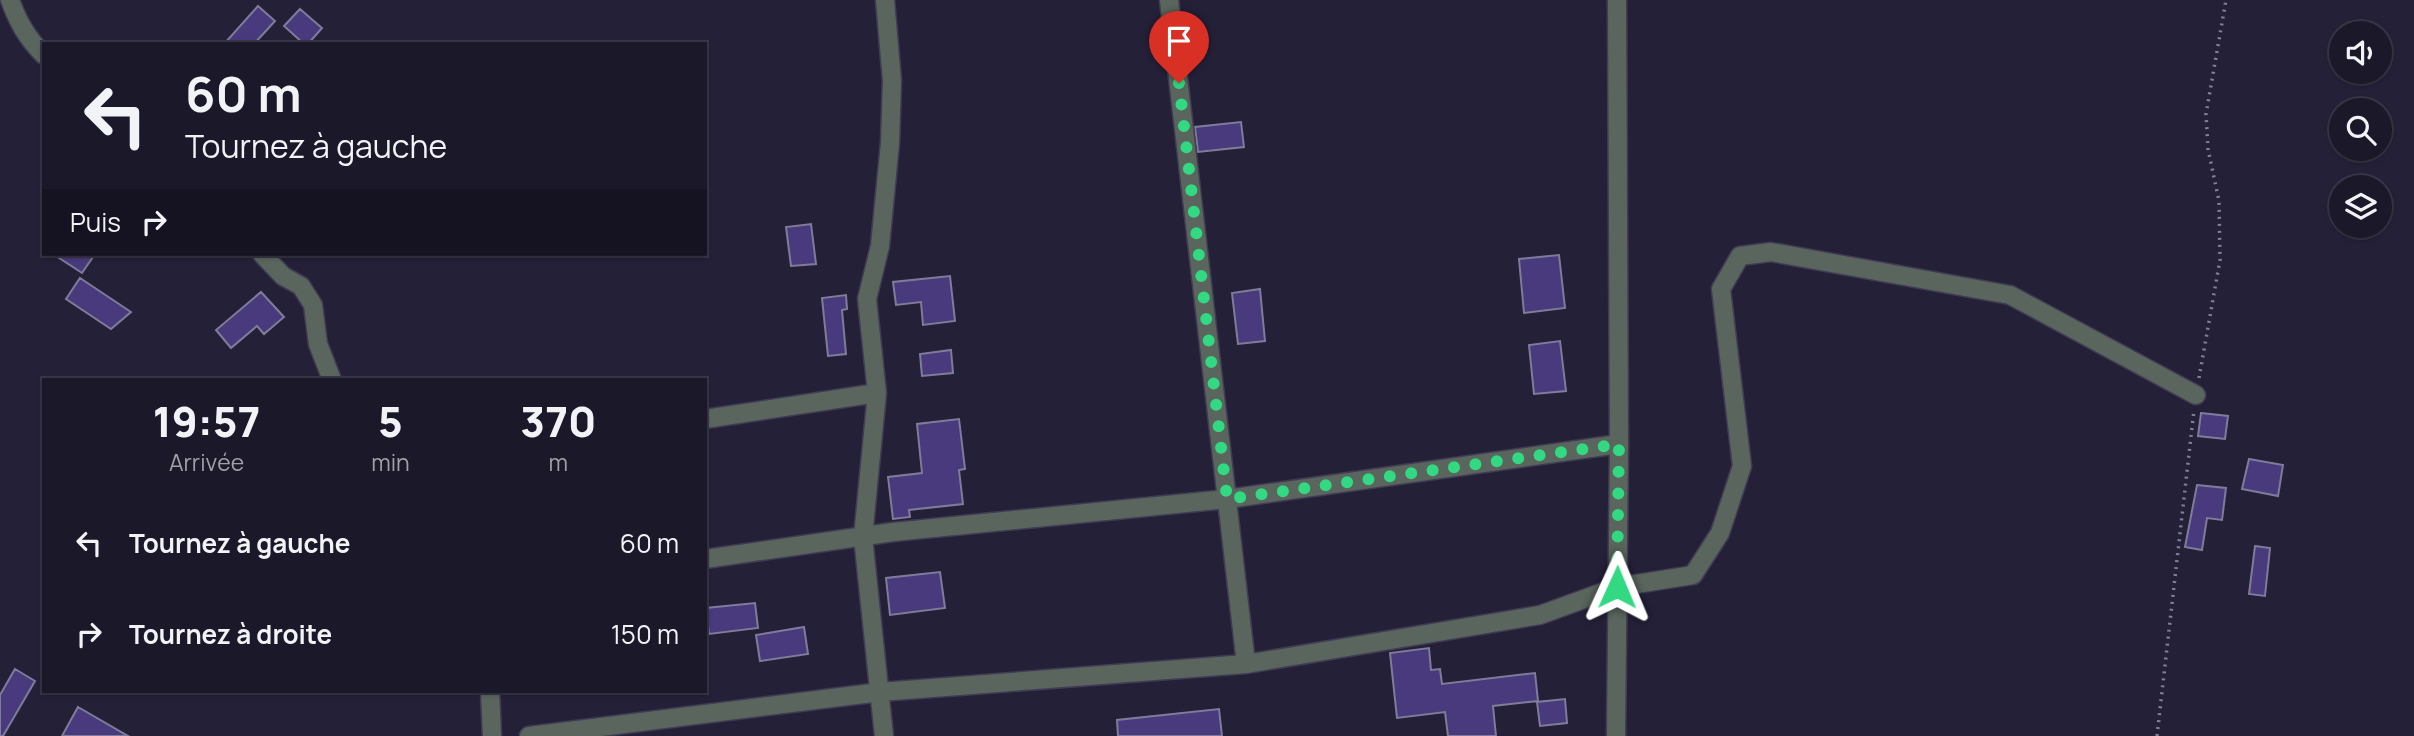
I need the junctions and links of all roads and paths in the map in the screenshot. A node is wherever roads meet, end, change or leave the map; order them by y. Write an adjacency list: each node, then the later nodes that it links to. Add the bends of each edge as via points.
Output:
1 (10, 0): 6 (street, via 31,42)
2 (885, 0): 9 (street, via 892,81 890,144 880,246 867,299)
3 (1169, 0): 13 (street)
4 (1617, 0): 12 (street)
5 (2226, 0): 10 (path, via 2206,114 2219,201 2220,260)
6 (42, 53)
7 (264, 256): 8 (street, via 283,276 301,286 313,305 318,344)
8 (331, 378)
9 (877, 393): 11 (street); 14 (street)
10 (2196, 395): 16 (street, via 2010,295 1771,252 1740,256 1721,289 1742,466 1720,533 1693,575); 24 (path)
11 (707, 419)
12 (1619, 444): 13 (street); 16 (street)
13 (1227, 499): 14 (street); 17 (street)
14 (863, 537): 15 (street); 18 (street)
15 (707, 559)
16 (1617, 587): 17 (street, via 1540,615); 23 (street)
17 (1247, 664): 18 (street)
18 (880, 692): 21 (street); 22 (street)
19 (490, 693): 20 (street)
20 (492, 736)
21 (529, 736)
22 (884, 736)
23 (1616, 736)
24 (2157, 736)

